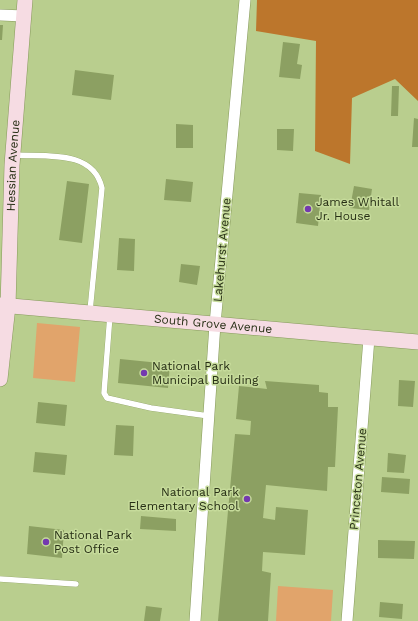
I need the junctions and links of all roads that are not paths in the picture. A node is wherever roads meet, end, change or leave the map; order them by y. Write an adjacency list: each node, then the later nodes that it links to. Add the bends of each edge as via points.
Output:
1 (25, 0): 4 (main road, Hessian Avenue)
2 (245, 0): 9 (street, Lakehurst Avenue)
3 (0, 15): 4 (street)
4 (24, 16): 5 (main road, Hessian Avenue)
5 (13, 155): 6 (main road, Hessian Avenue); 7 (lane, via 73,158 88,166 100,180 102,188)
6 (4, 306): 7 (main road, South Grove Avenue); 12 (main road, Hessian Avenue)
7 (90, 314): 8 (main road, South Grove Avenue)
8 (110, 315): 9 (main road, South Grove Avenue); 13 (lane, via 104,393 107,398 151,408)
9 (215, 324): 10 (main road, South Grove Avenue); 13 (street, Lakehurst Avenue)
10 (369, 338): 11 (main road, South Grove Avenue); 17 (street, Princeton Avenue)
11 (418, 342)
12 (0, 379)
13 (209, 416): 16 (street, Lakehurst Avenue)
14 (0, 580): 15 (lane)
15 (76, 584)
16 (195, 621)
17 (347, 621)

